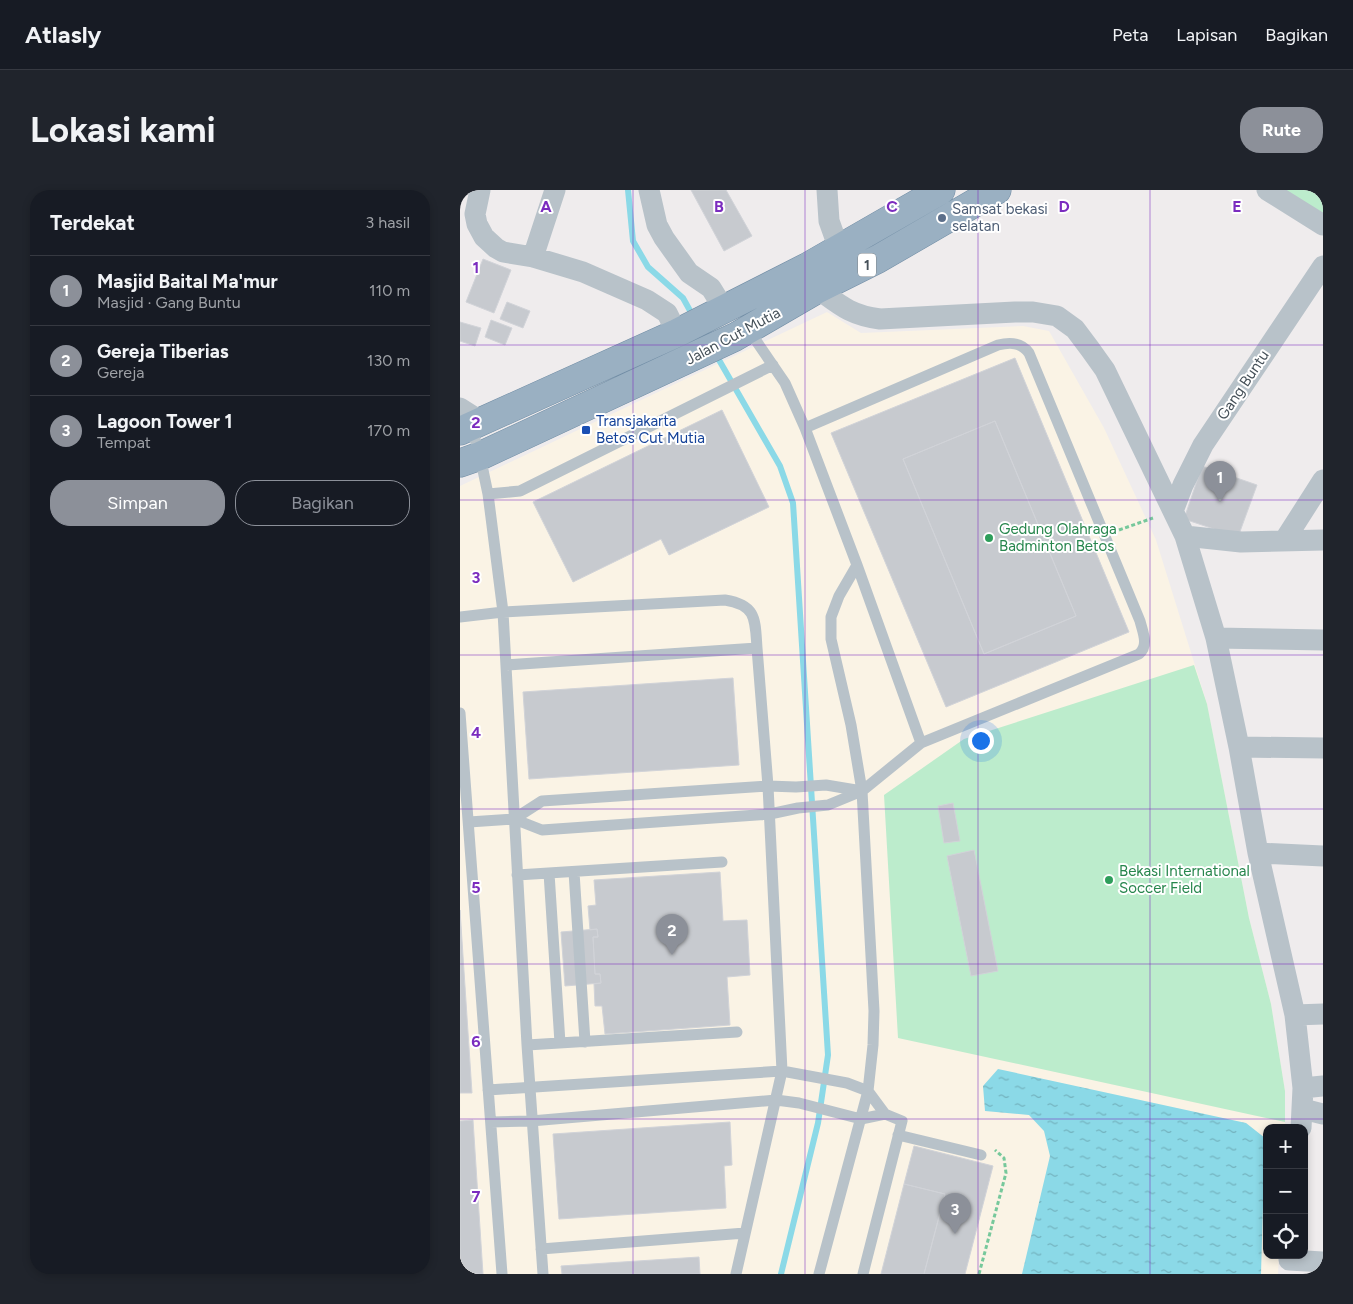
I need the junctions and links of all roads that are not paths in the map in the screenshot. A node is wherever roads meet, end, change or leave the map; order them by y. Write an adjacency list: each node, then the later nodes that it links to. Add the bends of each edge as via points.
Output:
1 (480, 190): 10 (street, via 475,214 484,237 503,252)
2 (555, 190): 10 (street)
3 (649, 190): 13 (street, via 656,225 689,273 711,288)
4 (827, 190): 9 (street, via 829,221)
5 (941, 190): 9 (highway, Jalan Cut Mutia / 1)
6 (996, 190): 12 (highway, Jalan Cut Mutia / 1, via 878,260)
7 (1267, 190): 8 (street)
8 (1323, 224)
9 (838, 249): 13 (highway, Jalan Cut Mutia / 1)
10 (533, 257): 14 (street, via 583,272 648,300 667,314)
11 (1323, 266): 22 (street, Gang Buntu, via 1203,445)
12 (818, 289): 15 (highway, Jalan Cut Mutia / 1); 22 (street, via 845,310 880,319 1033,312 1057,316 1067,322 1105,370)
13 (719, 312): 14 (highway, Jalan Cut Mutia / 1)
14 (677, 333): 17 (highway, Jalan Cut Mutia / 1)
15 (742, 333): 16 (lane); 19 (highway, Jalan Cut Mutia / 1)
16 (773, 365): 18 (lane, via 785,383); 21 (lane, via 520,491)
17 (468, 422): 19 (lane)
18 (805, 428): 26 (lane); 34 (lane, via 998,345 1019,344 1025,347 1140,622 1145,642 1139,654)
19 (470, 460): 21 (lane)
20 (1323, 480): 25 (street)
21 (488, 494): 27 (lane)
22 (1173, 511): 23 (street)
23 (1185, 536): 25 (street, via 1219,541); 29 (street)
24 (1323, 540): 25 (street)
25 (1284, 541)
26 (856, 565): 34 (lane); 38 (lane, via 831,617 831,639)
27 (503, 612): 28 (lane); 31 (lane, via 725,600 741,604 754,616); 32 (lane)
28 (460, 617)
29 (1216, 638): 30 (street); 35 (street)
30 (1323, 640)
31 (757, 648): 32 (lane); 37 (lane)
32 (506, 665): 40 (lane)
33 (460, 713): 41 (lane)
34 (921, 743): 38 (lane)
35 (1239, 747): 36 (street); 42 (street)
36 (1323, 748)
37 (768, 786): 38 (lane, via 826,784); 39 (lane); 40 (lane, via 542,801)
38 (862, 791): 39 (lane, via 828,805); 57 (lane, via 874,1019)
39 (770, 814): 40 (lane, via 542,830); 54 (lane)
40 (514, 819): 41 (lane); 47 (lane)
41 (469, 822): 56 (lane)
42 (1258, 853): 43 (street); 49 (street)
43 (1323, 856)
44 (722, 862): 45 (lane)
45 (574, 872): 46 (lane); 51 (lane)
46 (549, 873): 47 (lane); 52 (lane)
47 (517, 875): 53 (lane)
48 (1323, 1014): 49 (street)
49 (1295, 1015): 59 (street)
50 (737, 1032): 51 (lane)
51 (585, 1042): 52 (lane)
52 (560, 1043): 53 (lane)
53 (527, 1045): 55 (lane)
54 (782, 1071): 55 (lane); 57 (lane, via 847,1083); 58 (lane)
55 (530, 1088): 56 (lane); 62 (lane)
56 (488, 1090): 63 (lane)
57 (868, 1091): 60 (lane); 61 (lane)
58 (776, 1100): 61 (lane); 62 (lane); 66 (lane)
59 (1311, 1105)
60 (885, 1114): 61 (lane); 64 (lane, via 902,1121)
61 (861, 1120): 73 (lane)
62 (531, 1121): 63 (lane); 67 (lane)
63 (491, 1122): 70 (lane)
64 (898, 1135): 65 (lane); 74 (lane)
65 (981, 1155)
66 (745, 1233): 67 (lane); 72 (lane)
67 (541, 1249): 71 (lane)
68 (1323, 1262): 69 (street)
69 (1289, 1263)
70 (502, 1274)
71 (543, 1274)
72 (736, 1274)
73 (819, 1274)
74 (863, 1274)

